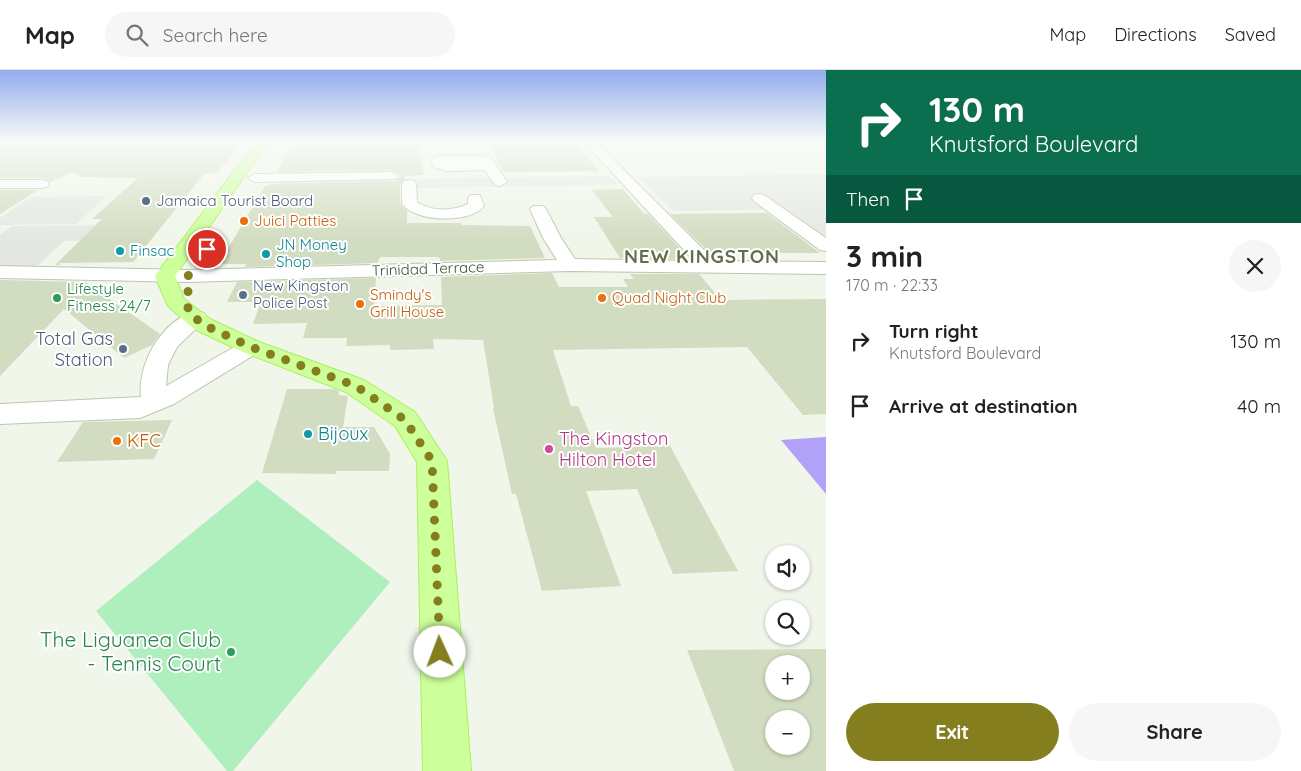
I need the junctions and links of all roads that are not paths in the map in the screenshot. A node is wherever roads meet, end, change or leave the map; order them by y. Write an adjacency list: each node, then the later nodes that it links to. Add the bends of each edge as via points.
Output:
1 (238, 175): 21 (main road)
2 (257, 175): 6 (main road)
3 (495, 175): 7 (street)
4 (621, 175): 17 (street)
5 (391, 176): 6 (street)
6 (255, 178): 10 (main road)
7 (500, 182)
8 (0, 184): 9 (street)
9 (42, 184)
10 (244, 194)
11 (426, 197): 12 (street, via 409,190 410,204 416,210 433,213 470,210 476,206)
12 (475, 198)
13 (759, 198): 15 (street)
14 (538, 209): 16 (street)
15 (826, 246)
16 (569, 265): 17 (street, Trinidad Terrace); 18 (street, Trinidad Terrace)
17 (708, 265): 19 (street, Trinidad Terrace)
18 (194, 268): 21 (street, Trinidad Terrace); 22 (main road)
19 (826, 268)
20 (0, 272): 21 (street, Trinidad Terrace)
21 (165, 276): 22 (main road, via 176,302)
22 (192, 315): 23 (main road, via 202,324); 24 (street, via 164,347 151,389)
23 (251, 347): 24 (street); 26 (main road, via 356,386 405,420 432,461)
24 (155, 403): 25 (street, via 140,408)
25 (0, 414)
26 (447, 771)

